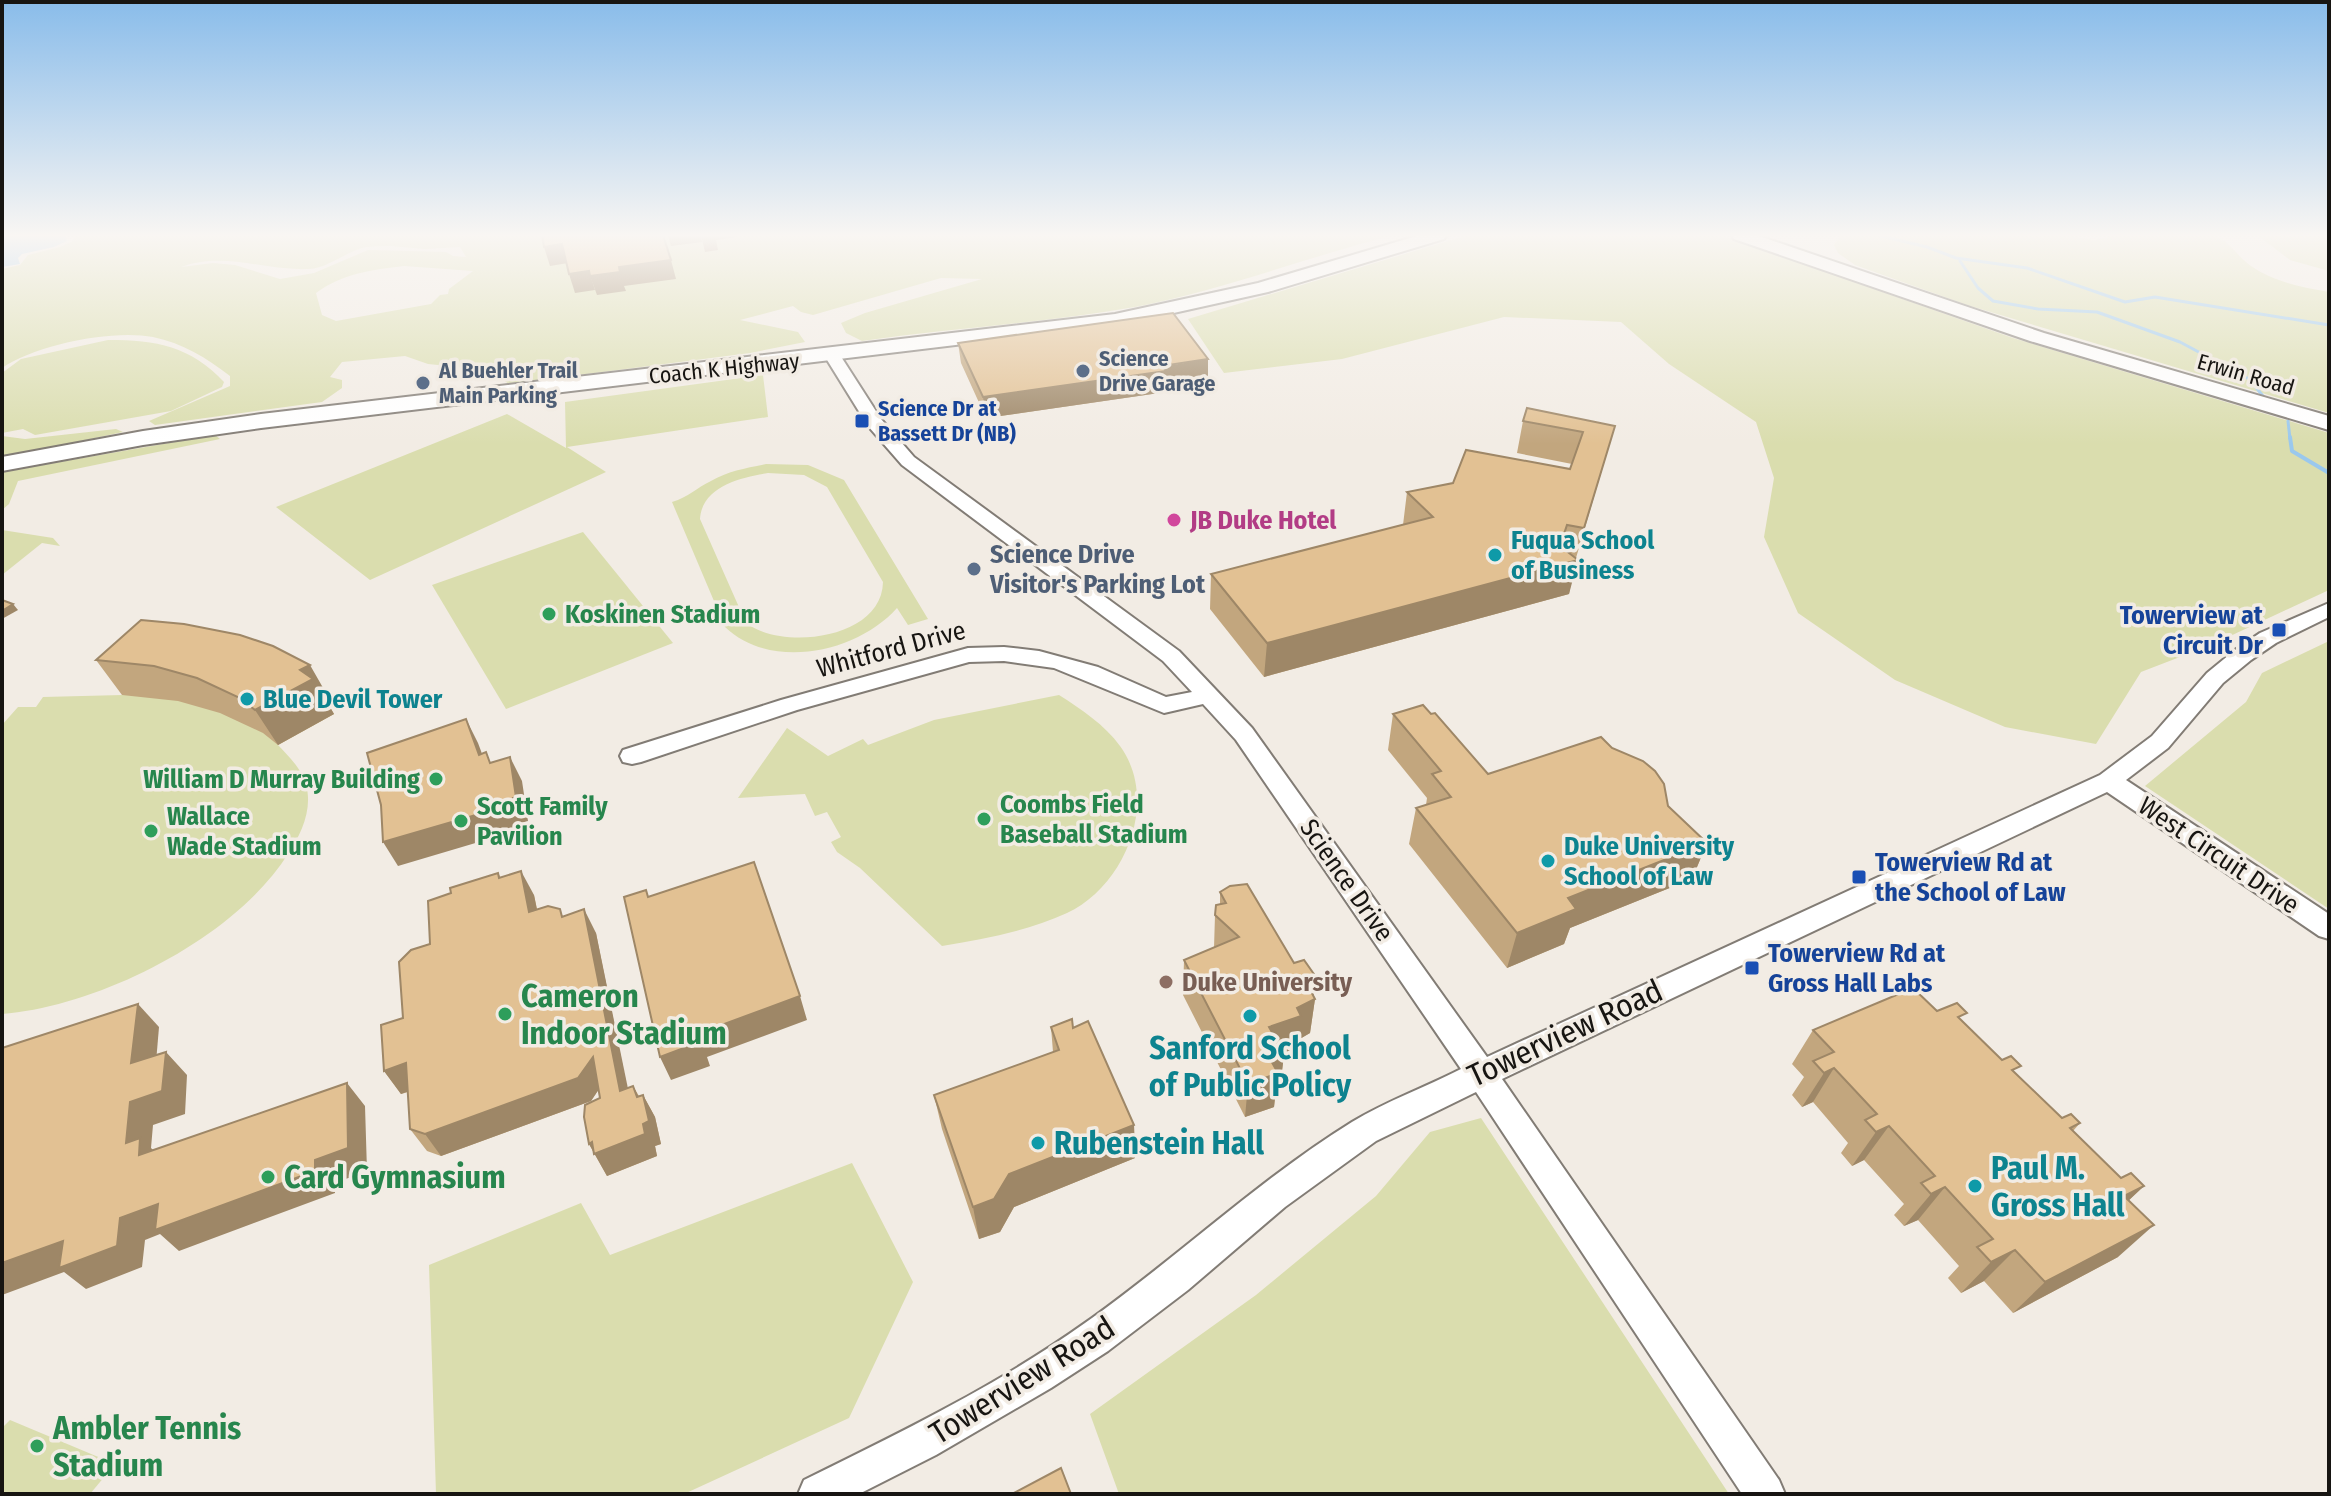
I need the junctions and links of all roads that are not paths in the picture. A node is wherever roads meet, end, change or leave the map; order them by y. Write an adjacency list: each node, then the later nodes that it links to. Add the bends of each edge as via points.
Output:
1 (1192, 305): 3 (main road, Coach K Highway, via 1057,329)
2 (1942, 305): 4 (main road, Erwin Road)
3 (832, 355): 5 (main road, Coach K Highway, via 229,425); 7 (street, Science Drive, via 874,422 908,461 1171,656)
4 (2329, 423)
5 (2, 464)
6 (2329, 609): 9 (street, Towerview Road, via 2243,655 2215,678 2160,742)
7 (1209, 695): 8 (street, Whitford Drive, via 1164,705 1040,656 993,652 789,705); 11 (street, Science Drive, via 1244,734)
8 (632, 756)
9 (2109, 781): 10 (street, West Circuit Drive); 11 (street, Towerview Road)
10 (2329, 928)
11 (1480, 1073): 12 (street, Towerview Road, via 1374,1126 1327,1157 1176,1278 1038,1375 923,1442); 13 (street, Science Drive)
12 (818, 1494)
13 (1765, 1494)

